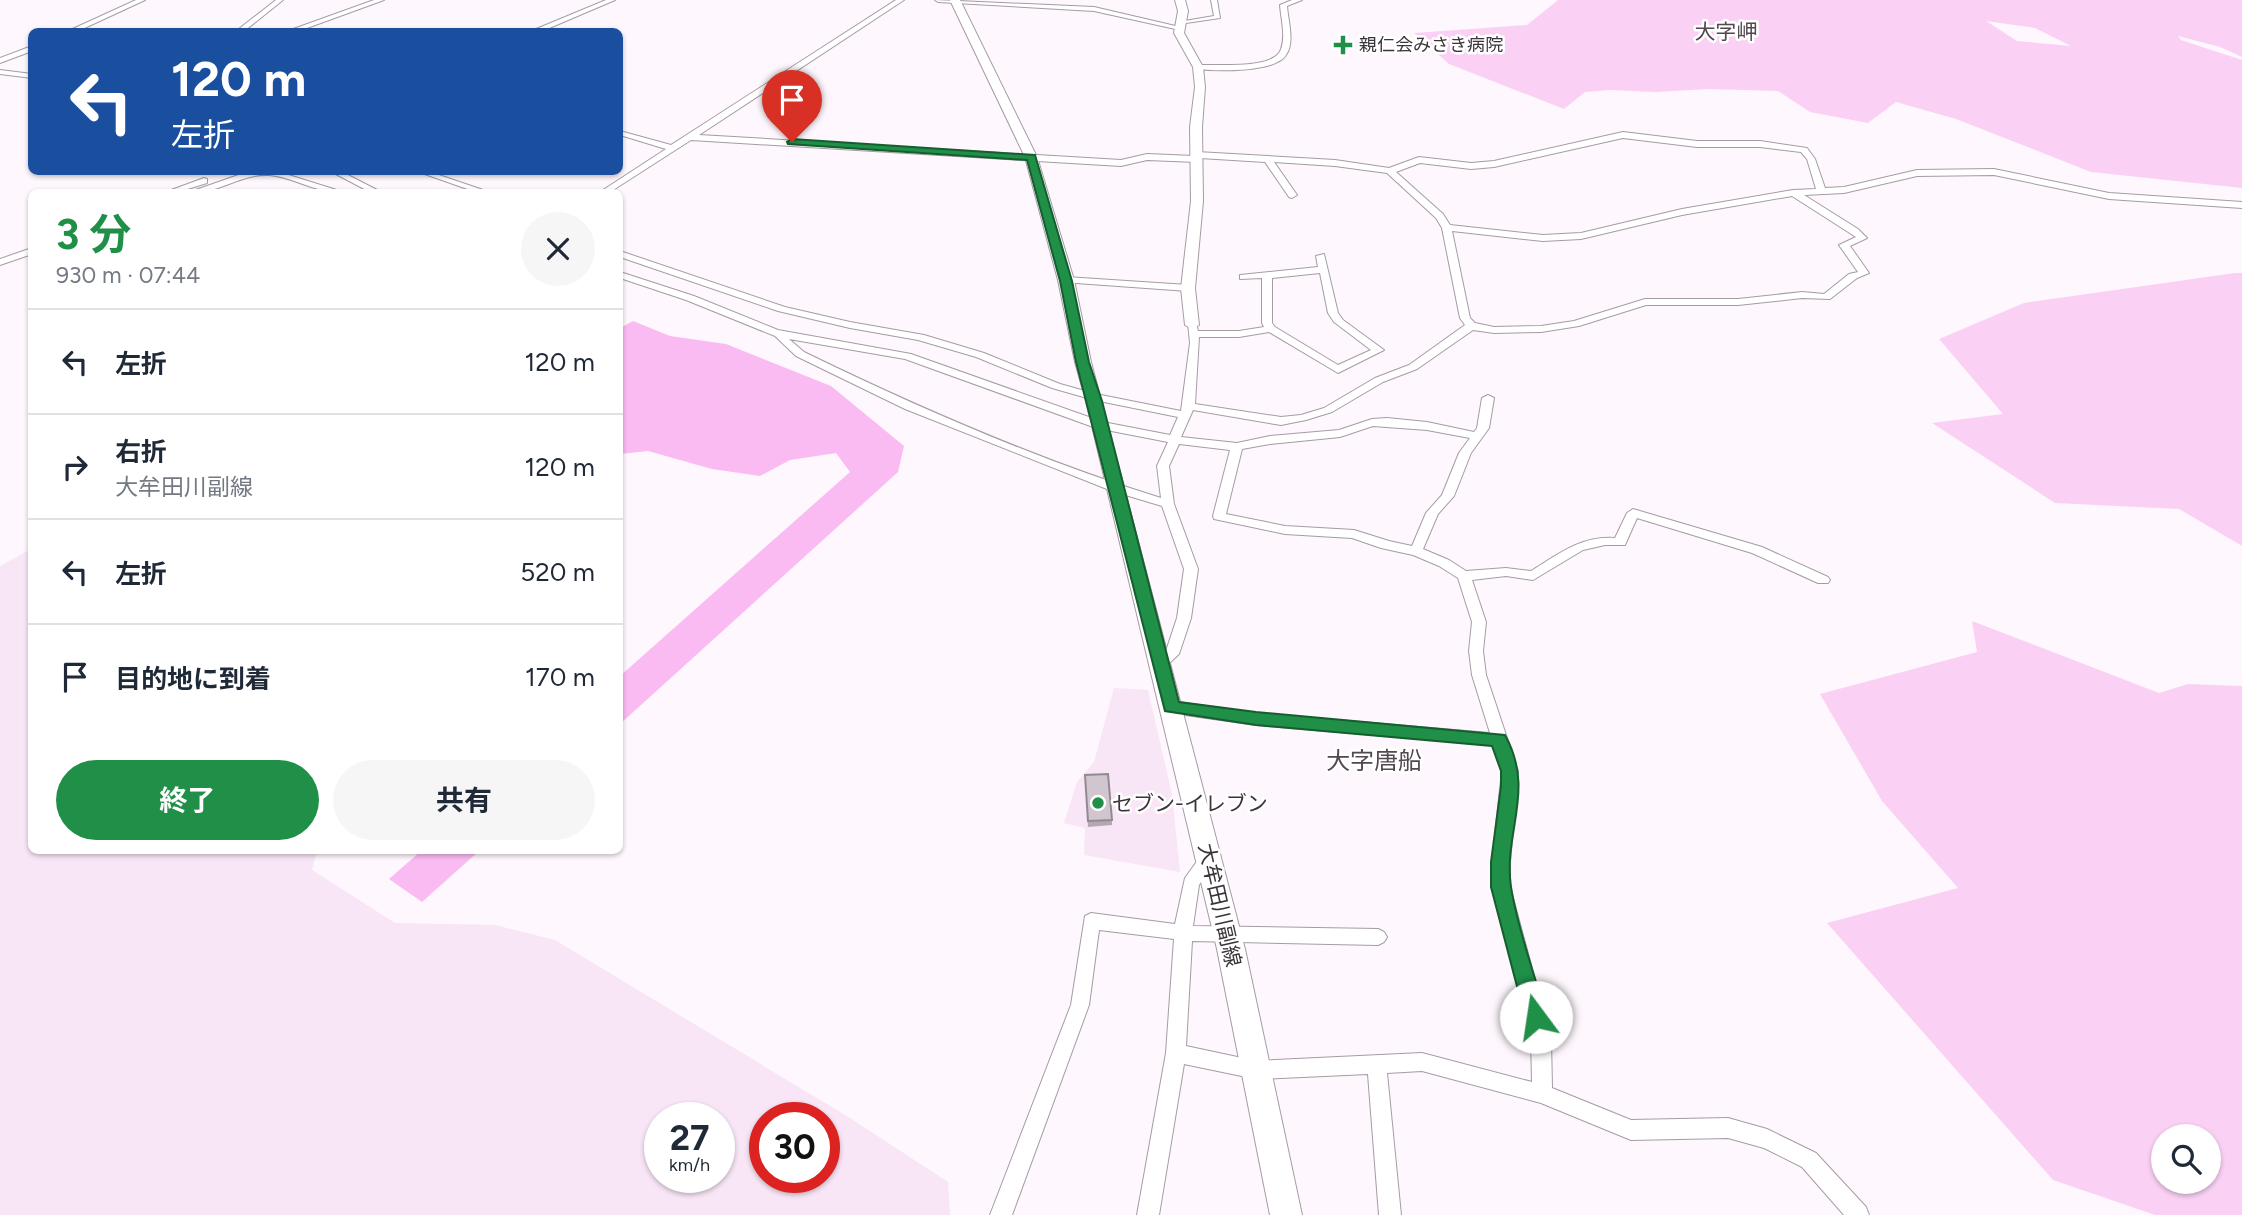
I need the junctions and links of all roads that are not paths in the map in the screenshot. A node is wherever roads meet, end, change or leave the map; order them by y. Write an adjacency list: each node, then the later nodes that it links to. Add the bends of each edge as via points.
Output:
1 (142, 0): 12 (street)
2 (280, 0): 13 (street)
3 (381, 0): 14 (street)
4 (612, 0): 15 (street)
5 (901, 0): 22 (street)
6 (938, 0): 10 (street)
7 (1180, 0): 11 (street)
8 (1214, 0): 11 (street, via 1218,17)
9 (1299, 0): 18 (street, via 1283,5 1284,54 1275,62)
10 (955, 1): 11 (street, via 1094,9); 24 (main road, 大牟田川副線)
11 (1180, 26): 18 (street, via 1182,41)
12 (78, 28)
13 (243, 28)
14 (300, 28)
15 (542, 28)
16 (28, 50): 17 (street)
17 (4, 59)
18 (1198, 66): 25 (street)
19 (0, 72): 20 (street)
20 (28, 76)
21 (623, 133): 23 (street)
22 (690, 137): 23 (street); 24 (street)
23 (672, 148): 38 (street)
24 (1031, 157): 25 (street, via 1121,163 1147,157); 54 (main road, 大牟田川副線)
25 (1197, 157): 26 (street); 55 (street)
26 (1268, 159): 27 (street); 41 (street)
27 (1390, 171): 39 (street, via 1419,160 1494,164 1623,135 1804,150); 43 (street, via 1440,216)
28 (223, 175): 33 (street)
29 (245, 175): 34 (street)
30 (281, 175): 35 (street)
31 (342, 175): 36 (street)
32 (432, 175): 37 (street)
33 (180, 189)
34 (204, 189)
35 (328, 189)
36 (370, 189)
37 (475, 189)
38 (610, 189)
39 (1822, 192): 40 (street); 42 (street, via 1917,173 1994,172 2109,196)
40 (1793, 193): 43 (street, via 1560,239); 56 (street, via 1862,238 1844,245 1864,273 1826,297 1645,302 1575,324 1541,329)
41 (1293, 195)
42 (2242, 205)
43 (1447, 229): 56 (street, via 1458,293)
44 (28, 242): 45 (street)
45 (0, 252)
46 (28, 252): 49 (street)
47 (623, 255): 62 (street, via 782,309 920,337)
48 (1321, 256): 50 (street)
49 (0, 262)
50 (1324, 270): 52 (street); 58 (street, via 1339,322 1379,349 1338,370)
51 (623, 276): 59 (street)
52 (1267, 276): 53 (street); 58 (street, via 1266,323)
53 (1244, 277)
54 (1066, 281): 55 (street); 62 (main road, 大牟田川副線)
55 (1188, 288): 57 (street)
56 (1471, 326): 61 (street, via 1413,367 1379,380 1328,410 1302,418 1281,421)
57 (1193, 329): 58 (street, via 1239,334); 61 (street, via 1194,363)
58 (1271, 329)
59 (775, 333): 62 (street, via 907,356); 66 (street, via 800,354 909,407)
60 (1489, 397): 63 (street, via 1483,428)
61 (1187, 410): 62 (street); 64 (street)
62 (1097, 411): 64 (street); 66 (main road, 大牟田川副線)
63 (1476, 436): 65 (street, via 1387,422); 68 (street)
64 (1175, 438): 65 (street); 67 (street, via 1164,466)
65 (1237, 447): 68 (street, via 1219,516 1285,530 1354,534)
66 (1116, 488): 67 (street); 71 (main road, 大牟田川副線)
67 (1168, 504): 71 (street, via 1191,569 1184,618 1172,654)
68 (1416, 551): 69 (street)
69 (1464, 576): 70 (street, via 1506,572 1533,576 1579,547 1620,542 1633,513 1757,551); 73 (street, via 1479,622 1479,675)
70 (1823, 580)
71 (1159, 664): 72 (main road, 大牟田川副線)
72 (1171, 707): 73 (street); 74 (main road, 大牟田川副線)
73 (1499, 740): 81 (street, via 1511,786 1501,887 1541,1039)
74 (1209, 858): 75 (street, via 1191,883); 76 (main road, 大牟田川副線)
75 (1183, 933): 76 (street); 78 (street); 82 (street, via 1091,920 1080,1005)
76 (1228, 934): 77 (street); 80 (main road, 大牟田川副線)
77 (1378, 936)
78 (1176, 1053): 80 (street); 83 (street)
79 (1377, 1066): 80 (street); 81 (street, via 1422,1062); 85 (street)
80 (1256, 1070): 84 (main road, 大牟田川副線)
81 (1542, 1094): 86 (street, via 1631,1130 1728,1128 1767,1139 1808,1160)
82 (1001, 1215)
83 (1148, 1215)
84 (1286, 1215)
85 (1390, 1215)
86 (1858, 1215)

